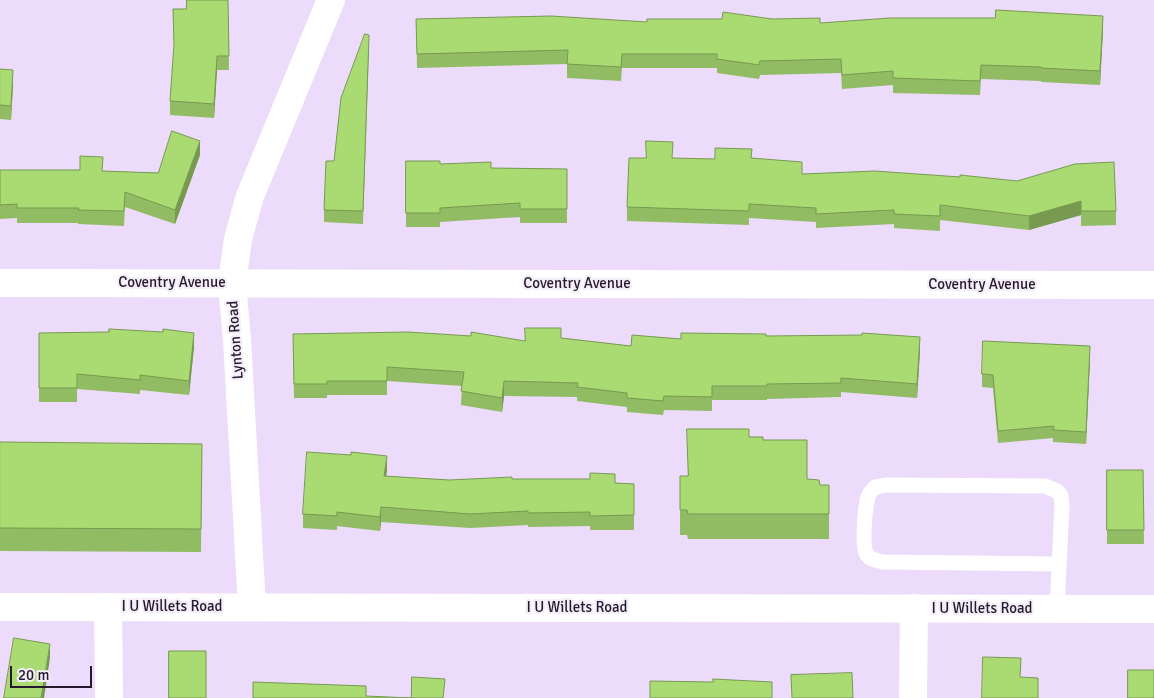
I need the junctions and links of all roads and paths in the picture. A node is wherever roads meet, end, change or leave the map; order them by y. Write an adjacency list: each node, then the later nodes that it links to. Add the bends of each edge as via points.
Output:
1 (331, 0): 3 (street, Lynton Road, via 250,196 238,239)
2 (0, 283): 3 (street, Coventry Avenue)
3 (232, 283): 4 (street, Coventry Avenue); 8 (street, Lynton Road)
4 (1154, 285)
5 (1059, 564): 5 (lane, via 1061,496 1045,486 886,484 874,487 868,494 864,511 865,536 866,552 871,559 883,562); 10 (lane)
6 (0, 607): 7 (street, I U Willets Road)
7 (108, 607): 8 (street, I U Willets Road); 12 (street)
8 (252, 607): 9 (street, I U Willets Road)
9 (914, 608): 10 (street, I U Willets Road); 13 (street)
10 (1057, 609): 11 (street, I U Willets Road)
11 (1154, 609)
12 (109, 698)
13 (913, 698)

